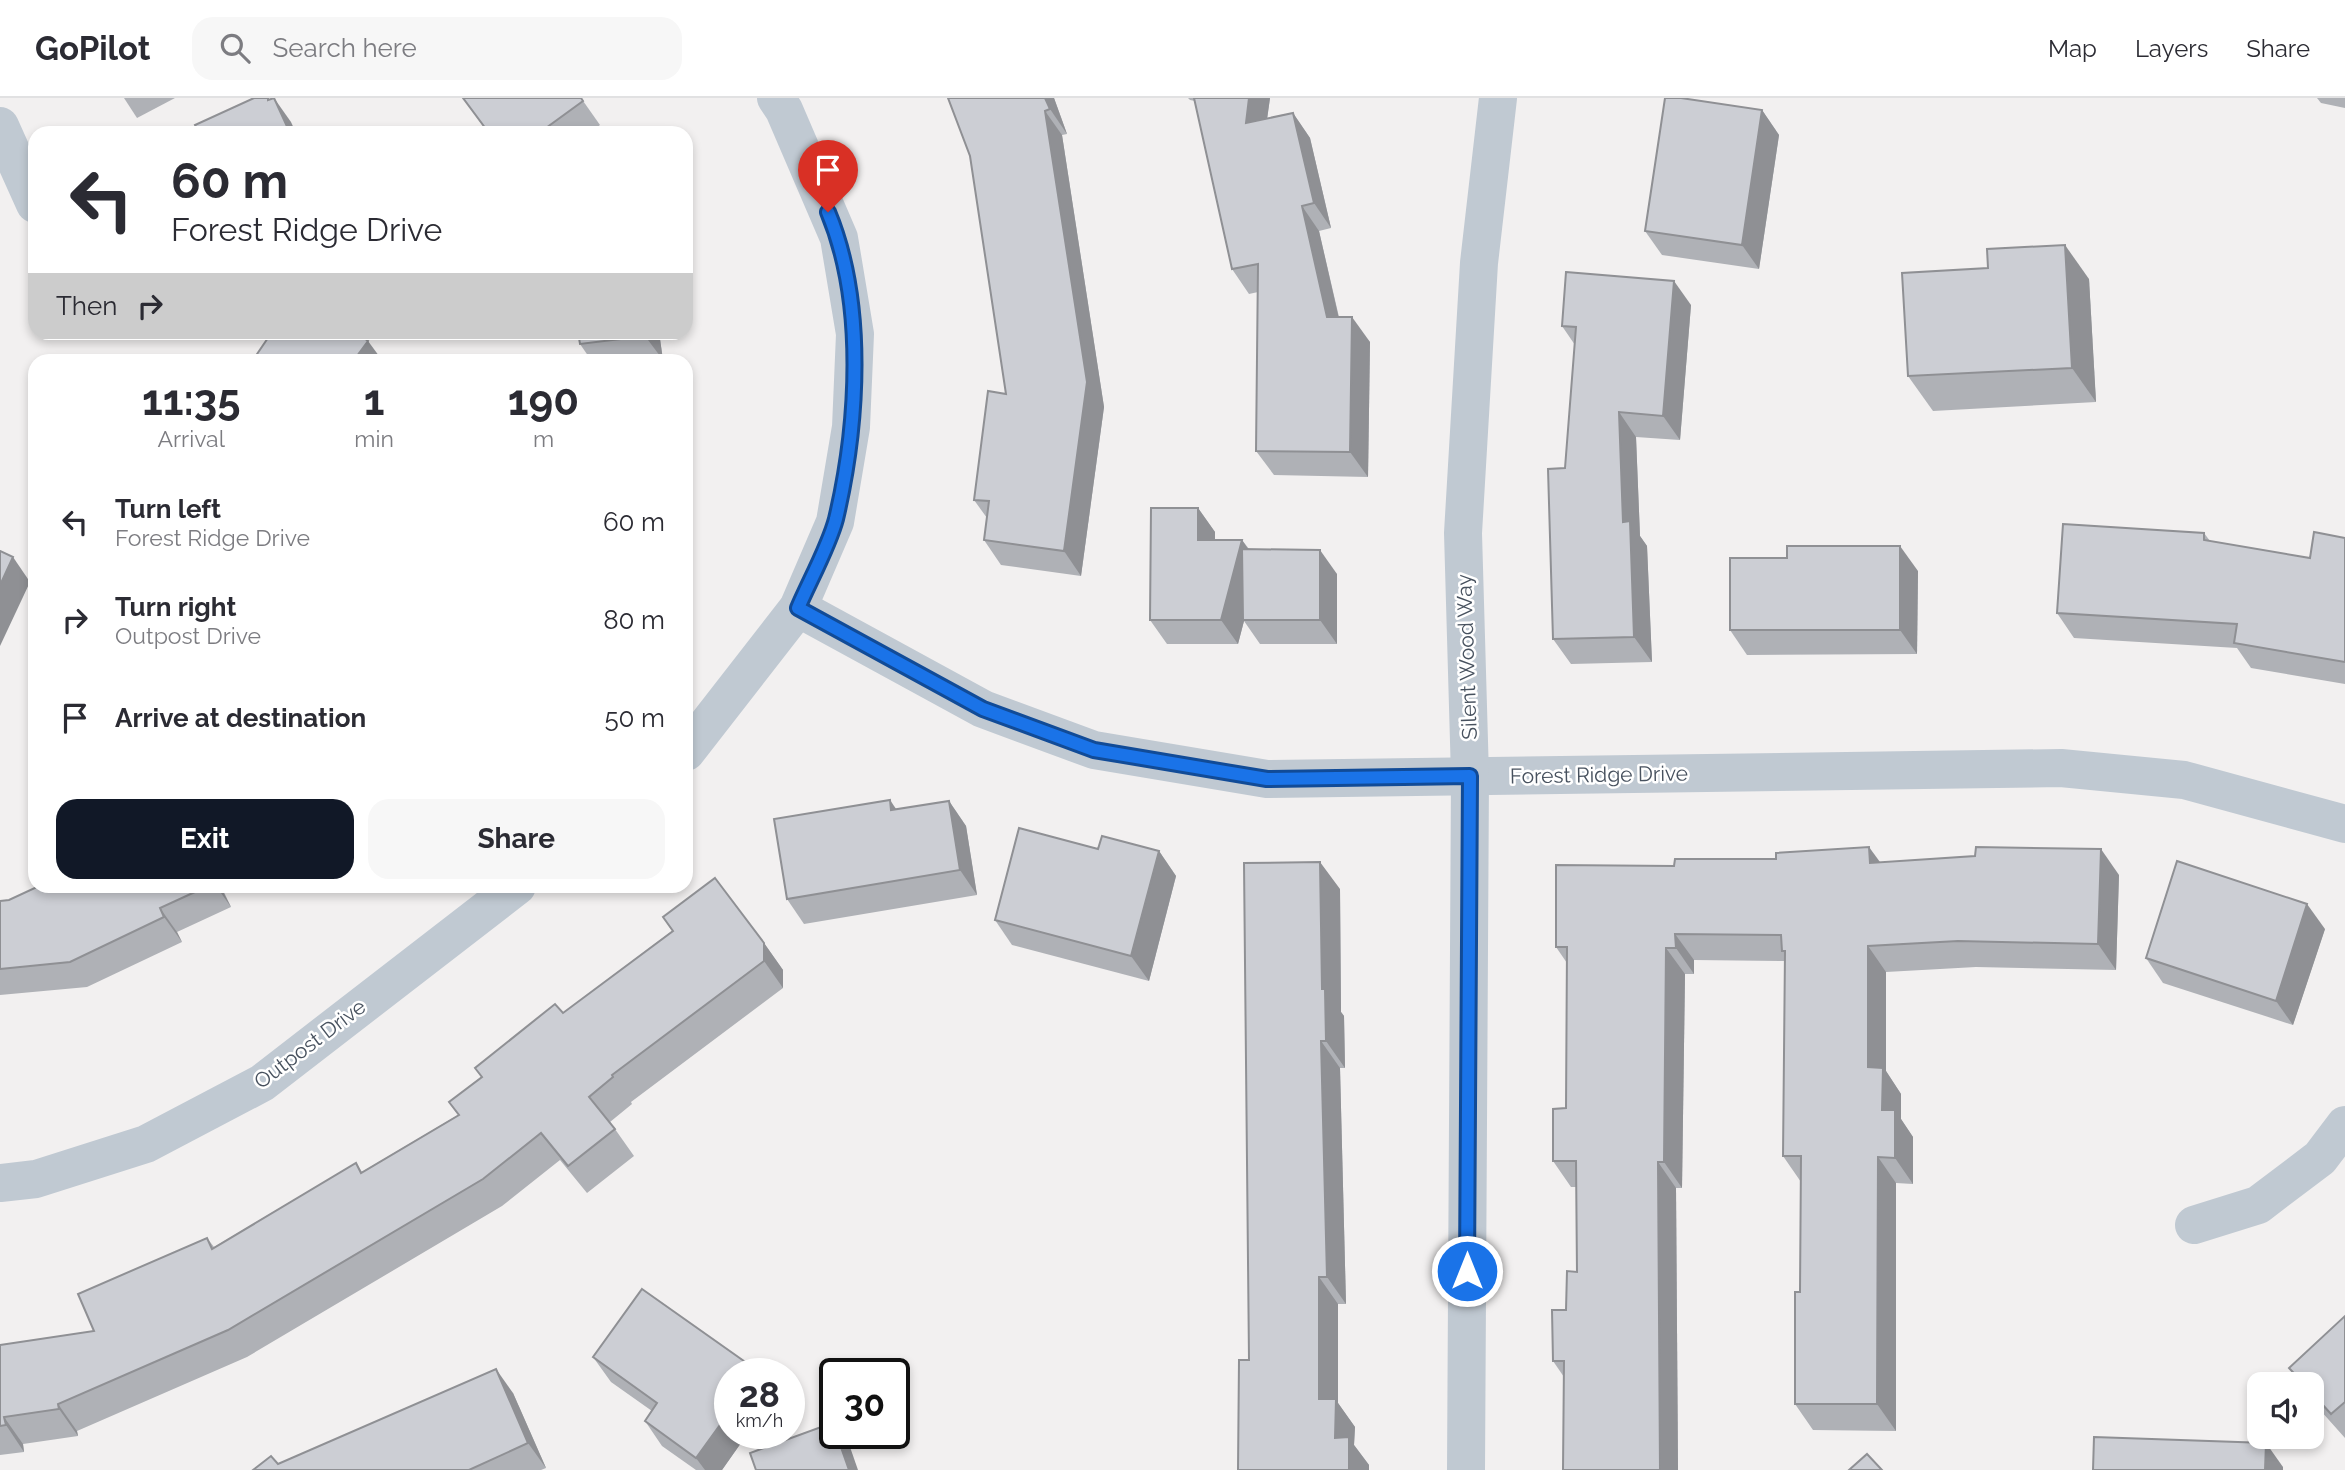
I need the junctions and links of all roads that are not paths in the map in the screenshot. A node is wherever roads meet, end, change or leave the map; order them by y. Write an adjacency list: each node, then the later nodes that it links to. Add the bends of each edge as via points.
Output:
1 (776, 98): 5 (street, via 839,238 855,334 851,427 835,522)
2 (1498, 98): 7 (street, Silent Wood Way, via 1479,263 1463,533)
3 (0, 126): 4 (street)
4 (28, 188)
5 (798, 608): 6 (street); 7 (street, Forest Ridge Drive, via 983,709 1094,750 1267,779)
6 (693, 743)
7 (1470, 776): 8 (street, Forest Ridge Drive, via 2062,768 2184,780); 13 (street, Silent Wood Way)
8 (2345, 824)
9 (508, 893): 11 (street, Outpost Drive, via 262,1083 146,1144 36,1179)
10 (2345, 1125): 12 (street, via 2319,1158 2258,1205)
11 (0, 1183)
12 (2194, 1225)
13 (1466, 1470)

